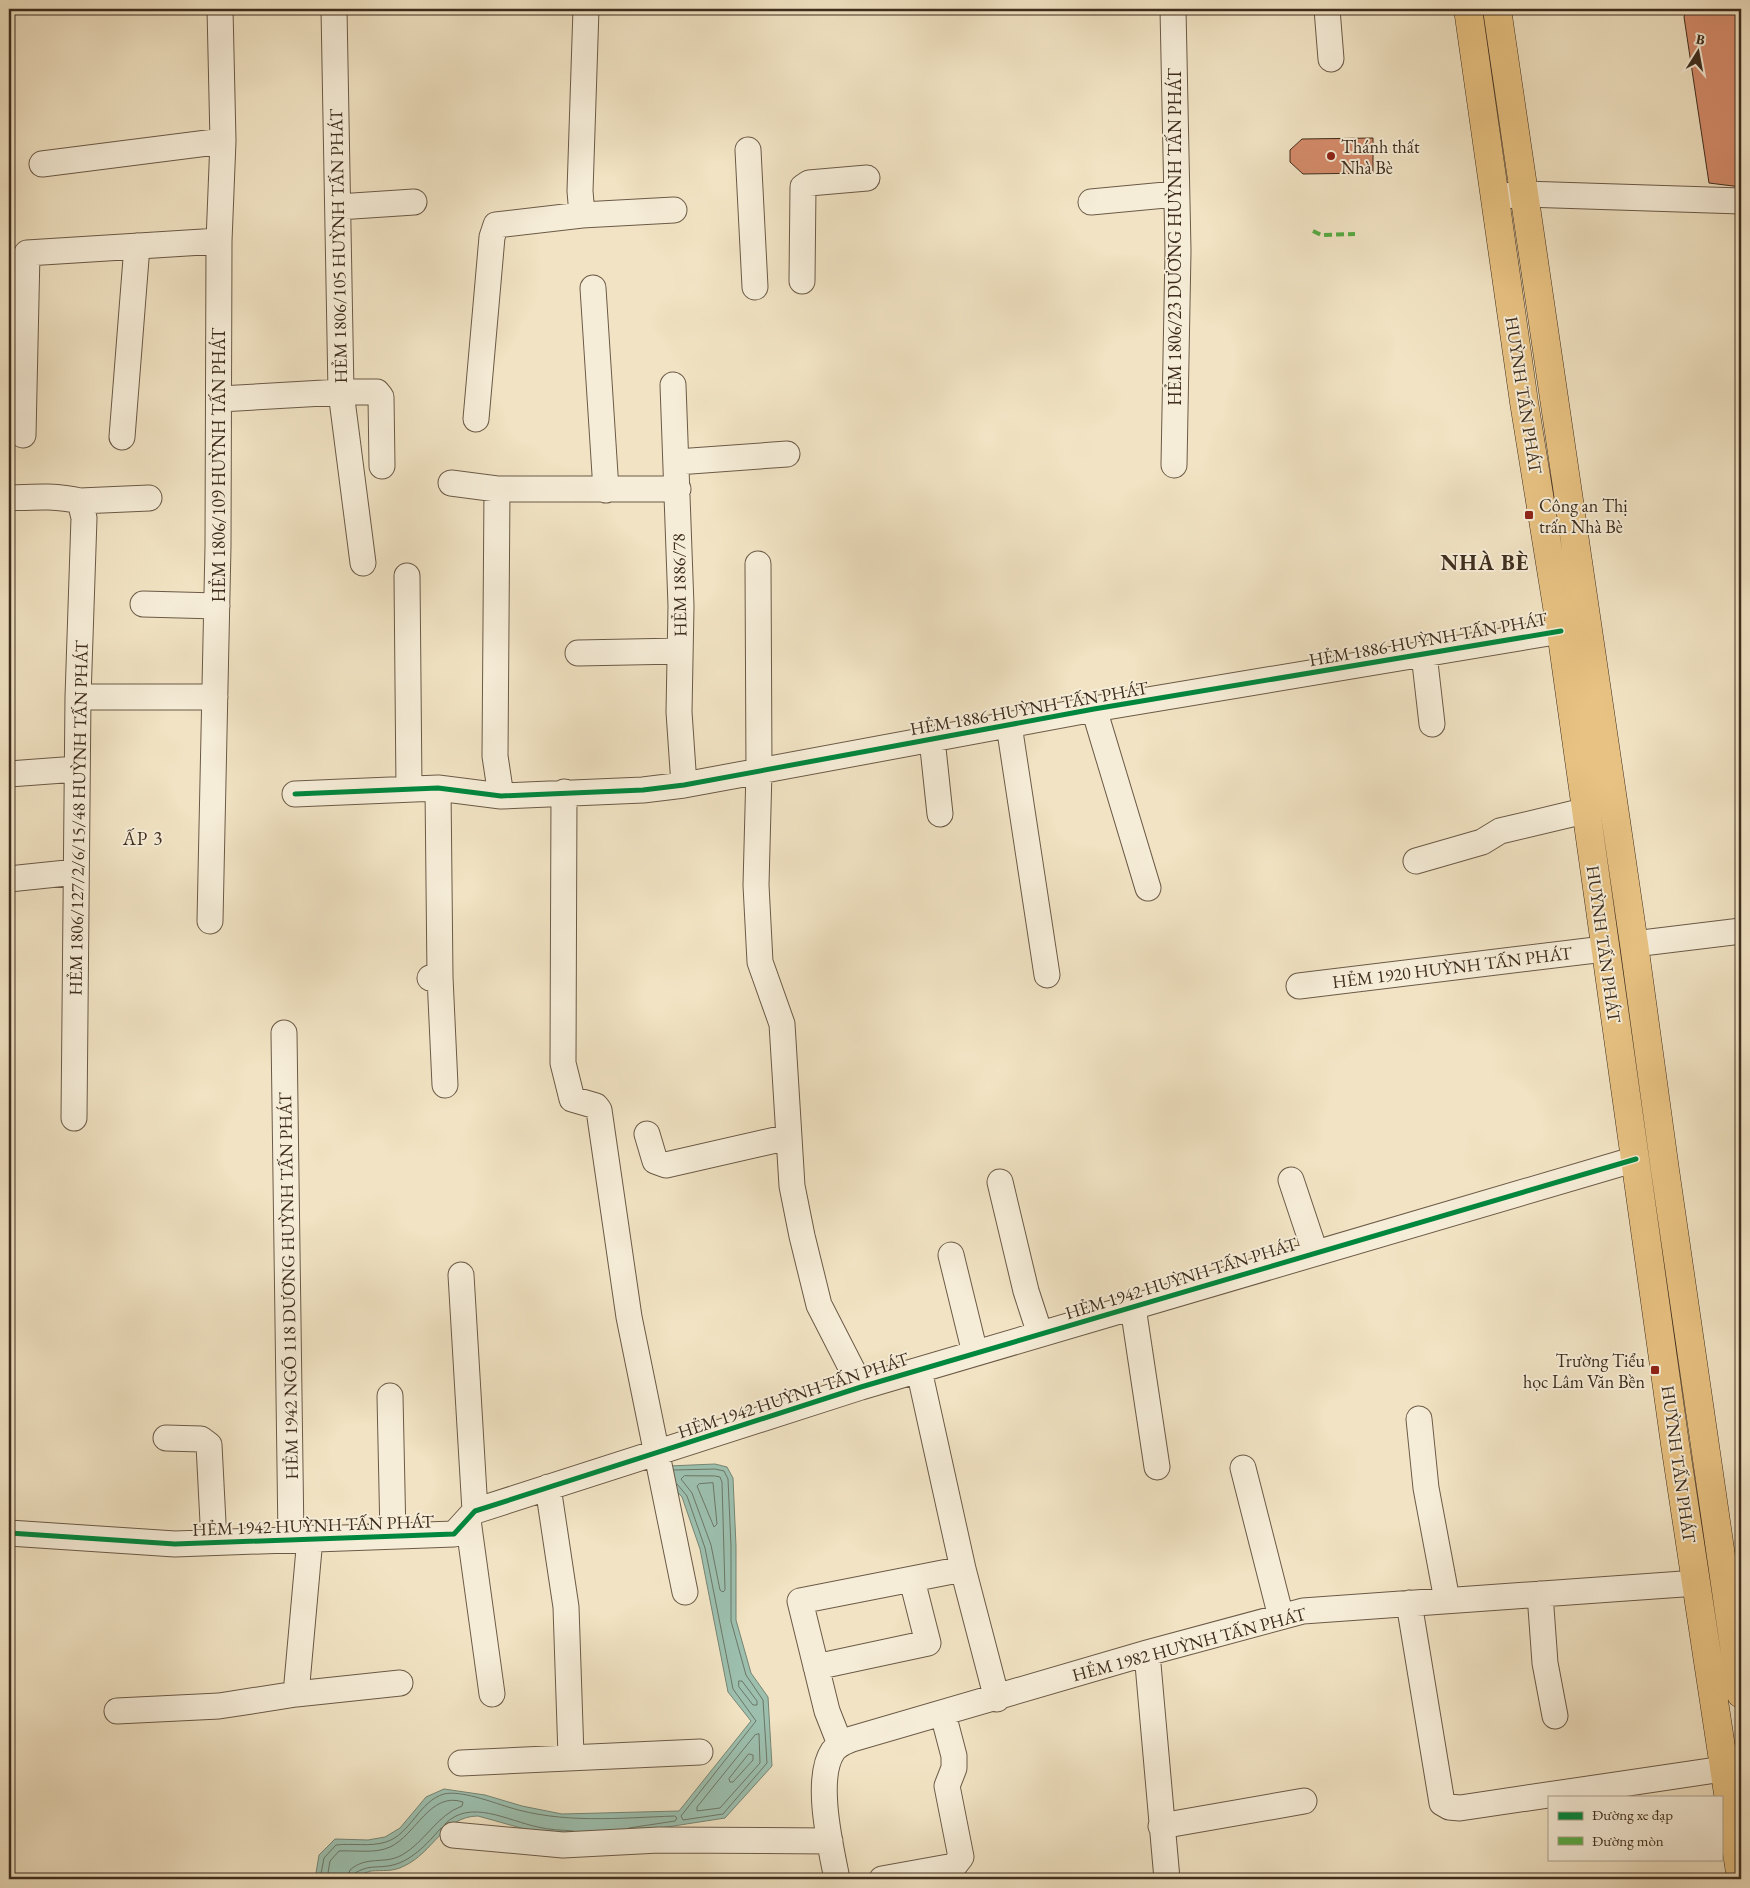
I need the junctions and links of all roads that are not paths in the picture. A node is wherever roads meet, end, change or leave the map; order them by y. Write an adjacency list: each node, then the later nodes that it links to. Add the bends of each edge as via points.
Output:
1 (220, 9): 9 (street, HẺM 1806/109 HUỲNH TẤN PHÁT)
2 (334, 9): 19 (street, HẺM 1806/105 HUỲNH TẤN PHÁT)
3 (586, 9): 21 (street)
4 (1173, 9): 13 (street, HẺM 1806/23 DƯƠNG HUỲNH TẤN PHÁT)
5 (1327, 9): 8 (street)
6 (1468, 9): 15 (main road, HUỲNH TẤN PHÁT)
7 (1497, 9): 14 (main road, HUỲNH TẤN PHÁT)
8 (1330, 59)
9 (223, 141): 11 (street); 22 (street, HẺM 1806/109 HUỲNH TẤN PHÁT)
10 (748, 150): 25 (street)
11 (42, 164)
12 (867, 178): 24 (street, via 810,183 803,187)
13 (1176, 194): 18 (street); 35 (street, HẺM 1806/23 DƯƠNG HUỲNH TẤN PHÁT)
14 (1523, 194): 15 (street); 16 (street); 76 (main road, HUỲNH TẤN PHÁT)
15 (1495, 197): 49 (main road, HUỲNH TẤN PHÁT)
16 (1741, 201)
17 (414, 202): 19 (street)
18 (1091, 202)
19 (338, 207): 28 (street, HẺM 1806/105 HUỲNH TẤN PHÁT)
20 (674, 210): 21 (street)
21 (582, 215): 30 (street, via 502,223 493,229)
22 (219, 241): 23 (street); 29 (street, HẺM 1806/109 HUỲNH TẤN PHÁT)
23 (137, 246): 31 (street, via 27,253); 32 (street)
24 (802, 281)
25 (755, 287)
26 (593, 288): 40 (street)
27 (672, 385): 34 (street, HẺM 1886/78)
28 (342, 392): 29 (street, HẺM 1806/105 HUỲNH TẤN PHÁT); 36 (street, via 377,392 381,397); 44 (street)
29 (220, 399): 48 (street, HẺM 1806/109 HUỲNH TẤN PHÁT)
30 (476, 419)
31 (24, 435)
32 (122, 437)
33 (787, 454): 34 (street)
34 (676, 462): 39 (street, HẺM 1886/78)
35 (1174, 465)
36 (382, 466)
37 (451, 483): 38 (street)
38 (496, 489): 40 (street); 67 (street, via 494,756)
39 (678, 489): 40 (street); 50 (street, HẺM 1886/78)
40 (606, 490)
41 (9, 498): 43 (street, via 54,496)
42 (149, 498): 43 (street)
43 (82, 510): 53 (street, HẺM 1806/127/2/6/15/48 HUỲNH TẤN PHÁT)
44 (363, 563)
45 (758, 564): 60 (street)
46 (407, 576): 64 (street)
47 (143, 604): 48 (street)
48 (217, 606): 54 (street, HẺM 1806/109 HUỲNH TẤN PHÁT)
49 (1560, 631): 52 (street, HẺM 1886 HUỲNH TẤN PHÁT); 68 (main road, HUỲNH TẤN PHÁT)
50 (680, 651): 51 (street); 62 (street, HẺM 1886/78, via 679,712)
51 (578, 653)
52 (1424, 654): 55 (street, HẺM 1886 HUỲNH TẤN PHÁT); 56 (street)
53 (78, 697): 54 (street); 59 (street, HẺM 1806/127/2/6/15/48 HUỲNH TẤN PHÁT)
54 (215, 697): 74 (street, HẺM 1806/109 HUỲNH TẤN PHÁT)
55 (1094, 709): 57 (street, HẺM 1886 HUỲNH TẤN PHÁT); 73 (street)
56 (1432, 724)
57 (1009, 725): 58 (street, HẺM 1886 HUỲNH TẤN PHÁT); 78 (street)
58 (932, 739): 60 (street, HẺM 1886 HUỲNH TẤN PHÁT); 69 (street)
59 (77, 769): 61 (street); 71 (street, HẺM 1806/127/2/6/15/48 HUỲNH TẤN PHÁT)
60 (759, 770): 62 (street, HẺM 1886 HUỲNH TẤN PHÁT); 84 (street, via 756,885 760,962 782,1024)
61 (9, 774)
62 (684, 784): 65 (street, HẺM 1886 HUỲNH TẤN PHÁT, via 643,790)
63 (438, 788): 64 (street, HẺM 1886 HUỲNH TẤN PHÁT); 67 (street, HẺM 1886 HUỲNH TẤN PHÁT); 81 (street, via 435,977)
64 (409, 789): 66 (street, HẺM 1886 HUỲNH TẤN PHÁT)
65 (564, 792): 67 (street, HẺM 1886 HUỲNH TẤN PHÁT); 99 (street, via 563,1063 572,1099 596,1106 599,1110 629,1317)
66 (295, 794)
67 (501, 796)
68 (1584, 811): 70 (street, via 1500,831 1482,842); 77 (main road, HUỲNH TẤN PHÁT)
69 (940, 814)
70 (1416, 861)
71 (76, 872): 72 (street); 82 (street, HẺM 1806/127/2/6/15/48 HUỲNH TẤN PHÁT)
72 (9, 879)
73 (1148, 888)
74 (210, 921)
75 (1741, 932): 76 (street)
76 (1634, 944): 77 (main road); 110 (main road, HUỲNH TẤN PHÁT, via 1666,1180)
77 (1604, 949): 79 (street, HẺM 1920 HUỲNH TẤN PHÁT); 85 (main road, HUỲNH TẤN PHÁT)
78 (1047, 975)
79 (1299, 986)
80 (284, 1033): 106 (street, HẺM 1942 NGÕ 118 DƯƠNG HUỲNH TẤN PHÁT)
81 (445, 1085)
82 (74, 1118)
83 (647, 1134): 84 (street, via 655,1161 666,1165)
84 (788, 1137): 95 (street, via 794,1194 819,1305)
85 (1636, 1159): 88 (street, HẺM 1942 HUỲNH TẤN PHÁT); 111 (main road, HUỲNH TẤN PHÁT)
86 (1291, 1180): 88 (street)
87 (1000, 1182): 92 (street)
88 (1315, 1252): 91 (street, HẺM 1942 HUỲNH TẤN PHÁT)
89 (951, 1255): 93 (street)
90 (461, 1275): 103 (street)
91 (1133, 1307): 92 (street, HẺM 1942 HUỲNH TẤN PHÁT); 100 (street)
92 (1040, 1334): 93 (street, HẺM 1942 HUỲNH TẤN PHÁT)
93 (975, 1354): 94 (street, HẺM 1942 HUỲNH TẤN PHÁT)
94 (919, 1370): 95 (street, HẺM 1942 HUỲNH TẤN PHÁT); 108 (street)
95 (862, 1387): 99 (street, HẺM 1942 HUỲNH TẤN PHÁT)
96 (390, 1396): 105 (street)
97 (1420, 1419): 114 (street, via 1426,1488)
98 (166, 1438): 107 (street, via 201,1439 210,1445)
99 (656, 1453): 102 (street, HẺM 1942 HUỲNH TẤN PHÁT); 112 (street)
100 (1158, 1467)
101 (1243, 1468): 116 (street)
102 (548, 1487): 103 (street, HẺM 1942 HUỲNH TẤN PHÁT); 129 (street, via 566,1607)
103 (471, 1515): 105 (street, HẺM 1942 HUỲNH TẤN PHÁT, via 454,1534); 121 (street)
104 (9, 1534): 107 (street, HẺM 1942 HUỲNH TẤN PHÁT, via 175,1544)
105 (393, 1536): 106 (street, HẺM 1942 HUỲNH TẤN PHÁT)
106 (301, 1539): 107 (street, HẺM 1942 HUỲNH TẤN PHÁT); 120 (street, HẺM 1942 NGÕ 118 DƯƠNG HUỲNH TẤN PHÁT)
107 (214, 1542)
108 (963, 1569): 109 (street); 123 (street)
109 (912, 1580): 118 (street, via 928,1644); 118 (street, via 800,1601)
110 (1733, 1581): 122 (main road, HUỲNH TẤN PHÁT)
111 (1696, 1583): 113 (street, HẺM 1982 HUỲNH TẤN PHÁT); 131 (main road, HUỲNH TẤN PHÁT)
112 (685, 1592)
113 (1540, 1594): 114 (street, HẺM 1982 HUỲNH TẤN PHÁT); 126 (street, via 1545,1663)
114 (1447, 1600): 115 (street, HẺM 1982 HUỲNH TẤN PHÁT)
115 (1409, 1603): 116 (street, HẺM 1982 HUỲNH TẤN PHÁT, via 1303,1611); 131 (street, via 1442,1803 1449,1807)
116 (1281, 1617): 117 (street, HẺM 1982 HUỲNH TẤN PHÁT)
117 (1147, 1653): 123 (street, HẺM 1982 HUỲNH TẤN PHÁT); 133 (street)
118 (816, 1667): 127 (street, via 827,1711)
119 (400, 1683): 120 (street)
120 (296, 1694): 124 (street, via 219,1706)
121 (492, 1694)
122 (1741, 1694)
123 (997, 1699): 125 (street, HẺM 1982 HUỲNH TẤN PHÁT)
124 (117, 1711)
125 (943, 1714): 127 (street, HẺM 1982 HUỲNH TẤN PHÁT); 137 (street, via 954,1756 954,1768 947,1786 962,1857 954,1866)
126 (1555, 1716)
127 (840, 1744): 135 (street, via 832,1752 826,1772)
128 (700, 1752): 129 (street)
129 (571, 1756): 130 (street)
130 (461, 1763)
131 (1723, 1770): 139 (main road, HUỲNH TẤN PHÁT)
132 (1304, 1801): 133 (street)
133 (1161, 1826): 138 (street)
134 (453, 1835): 135 (street, via 563,1845 659,1840)
135 (830, 1841): 136 (street)
136 (837, 1879)
137 (882, 1879)
138 (1167, 1879)
139 (1741, 1879)

